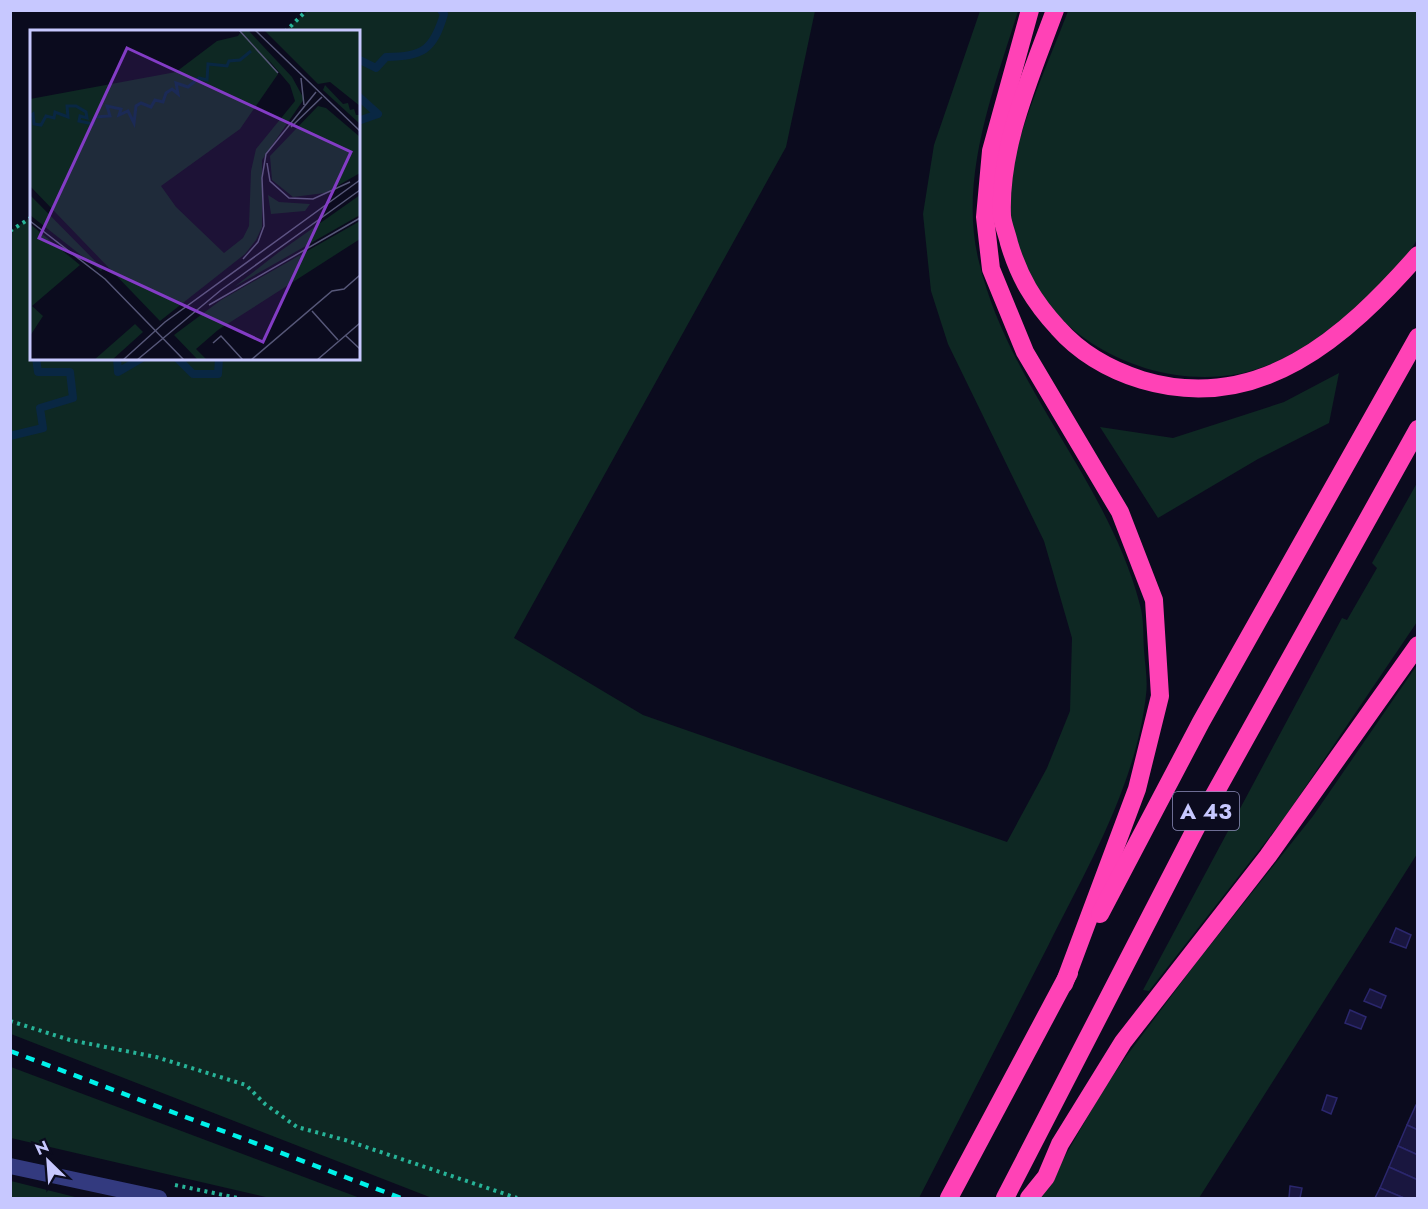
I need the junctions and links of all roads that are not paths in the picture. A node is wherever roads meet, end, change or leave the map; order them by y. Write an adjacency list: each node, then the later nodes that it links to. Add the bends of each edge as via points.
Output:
1 (1030, 10): 7 (highway, via 991,151 985,218 991,269 1025,352 1120,512 1154,600 1160,696 1137,789)
2 (1055, 10): 3 (highway, via 1026,87 1005,163 1002,218 1017,270 1035,302 1074,346 1124,375 1170,388 1212,389 1252,380 1298,362 1339,335 1378,301)
3 (1418, 255)
4 (1418, 337): 7 (highway, A 43, via 1213,701)
5 (1418, 429): 11 (highway, A 43, via 1199,822)
6 (1418, 645): 12 (highway, via 1268,856 1123,1042 1060,1144 1046,1177)
7 (1064, 984): 10 (highway, A 43)
8 (10, 1166): 9 (street)
9 (159, 1198)
10 (949, 1198)
11 (1005, 1198)
12 (1029, 1198)

